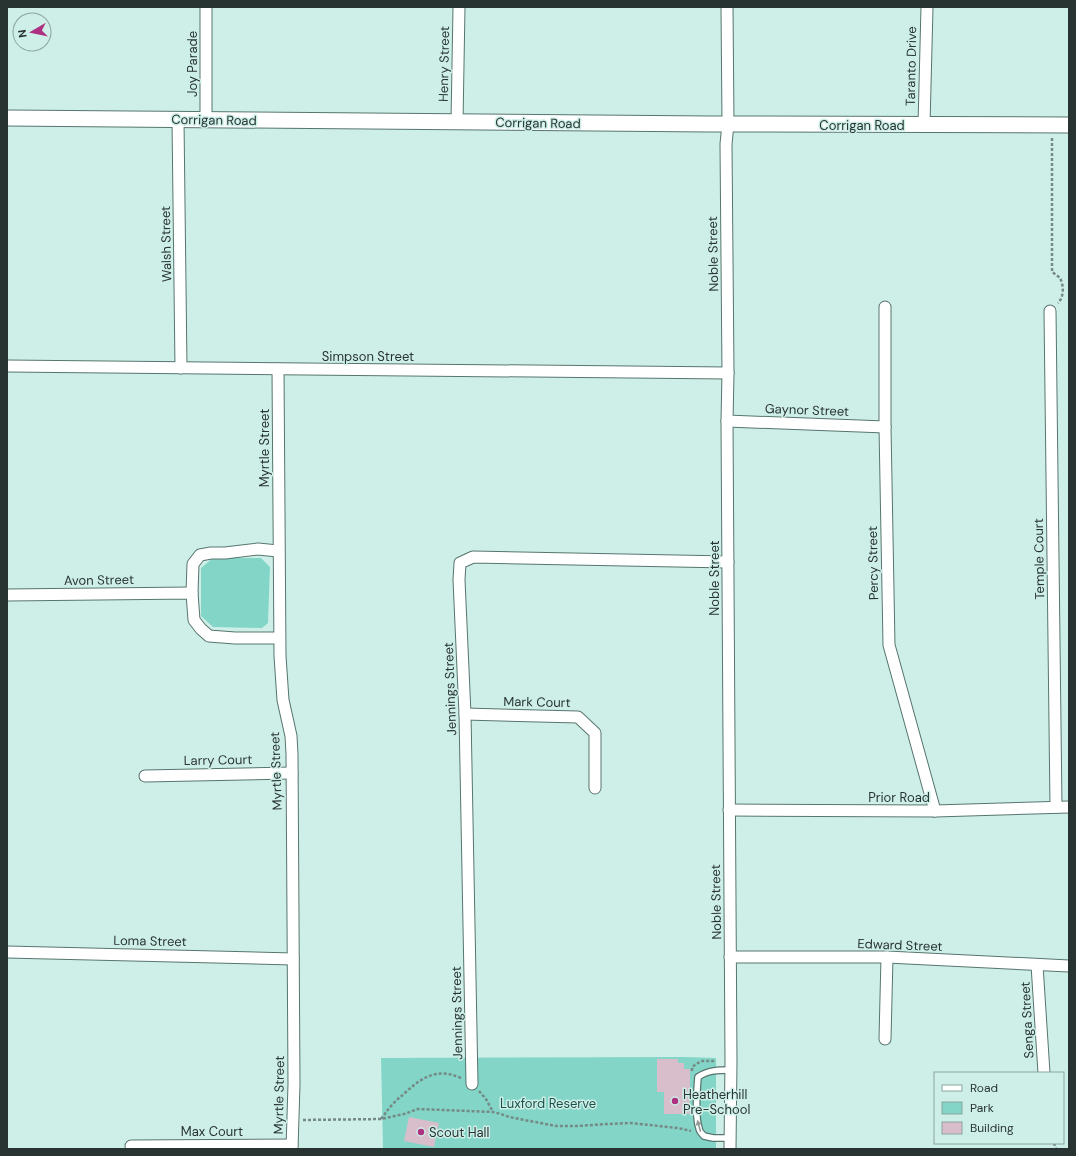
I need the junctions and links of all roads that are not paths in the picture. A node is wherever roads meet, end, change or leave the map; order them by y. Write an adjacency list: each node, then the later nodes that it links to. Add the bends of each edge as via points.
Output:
1 (206, 7): 7 (street, Joy Parade)
2 (459, 7): 8 (street, Henry Street)
3 (727, 7): 9 (street, Noble Street)
4 (927, 7): 10 (street, Taranto Drive)
5 (7, 118): 6 (main road, Corrigan Road)
6 (178, 120): 7 (main road, Corrigan Road); 15 (street, Walsh Street)
7 (206, 120): 8 (main road, Corrigan Road)
8 (457, 122): 9 (main road, Corrigan Road)
9 (728, 124): 10 (main road, Corrigan Road); 17 (street, Noble Street)
10 (924, 125): 11 (main road, Corrigan Road)
11 (1069, 125)
12 (885, 307): 19 (street, Percy Street)
13 (1050, 311): 29 (street, Temple Court)
14 (7, 366): 15 (street, Simpson Street)
15 (181, 368): 16 (street, Simpson Street)
16 (278, 370): 17 (street, Simpson Street); 20 (street, Myrtle Street)
17 (728, 372): 18 (street, Noble Street)
18 (727, 421): 19 (street, Gaynor Street); 21 (street, Noble Street)
19 (885, 426): 32 (street, Percy Street, via 888,646)
20 (278, 551): 22 (street, via 258,549 200,555 193,564); 24 (street, Myrtle Street)
21 (728, 562): 25 (street, Jennings Street, via 473,557 460,563); 31 (street, Noble Street)
22 (192, 593): 23 (street, Avon Street); 24 (street, via 194,620 209,636)
23 (7, 595)
24 (279, 638): 26 (street, Myrtle Street, via 283,700 291,736)
25 (465, 714): 28 (street, Mark Court, via 578,717 595,734); 42 (street, Jennings Street)
26 (292, 773): 27 (street, Larry Court); 36 (street, Myrtle Street)
27 (145, 776)
28 (595, 788)
29 (1056, 807): 30 (street, Prior Road); 32 (street, Prior Road)
30 (1069, 807)
31 (729, 810): 32 (street, Prior Road); 34 (street, Noble Street)
32 (935, 811)
33 (7, 952): 36 (street, Loma Street)
34 (730, 957): 35 (street, Edward Street); 40 (street, Noble Street)
35 (888, 957): 37 (street, Edward Street); 39 (street)
36 (292, 959): 45 (street, Myrtle Street)
37 (1038, 965): 38 (street, Edward Street); 41 (street, Senga Street)
38 (1069, 966)
39 (885, 1039)
40 (731, 1070): 43 (street, Noble Street); 43 (lane, one-way to 40, via 704,1136 699,1129 697,1092 698,1077 705,1072)
41 (1044, 1072)
42 (472, 1084)
43 (730, 1144)
44 (131, 1146): 45 (street, Max Court)
45 (292, 1147)

